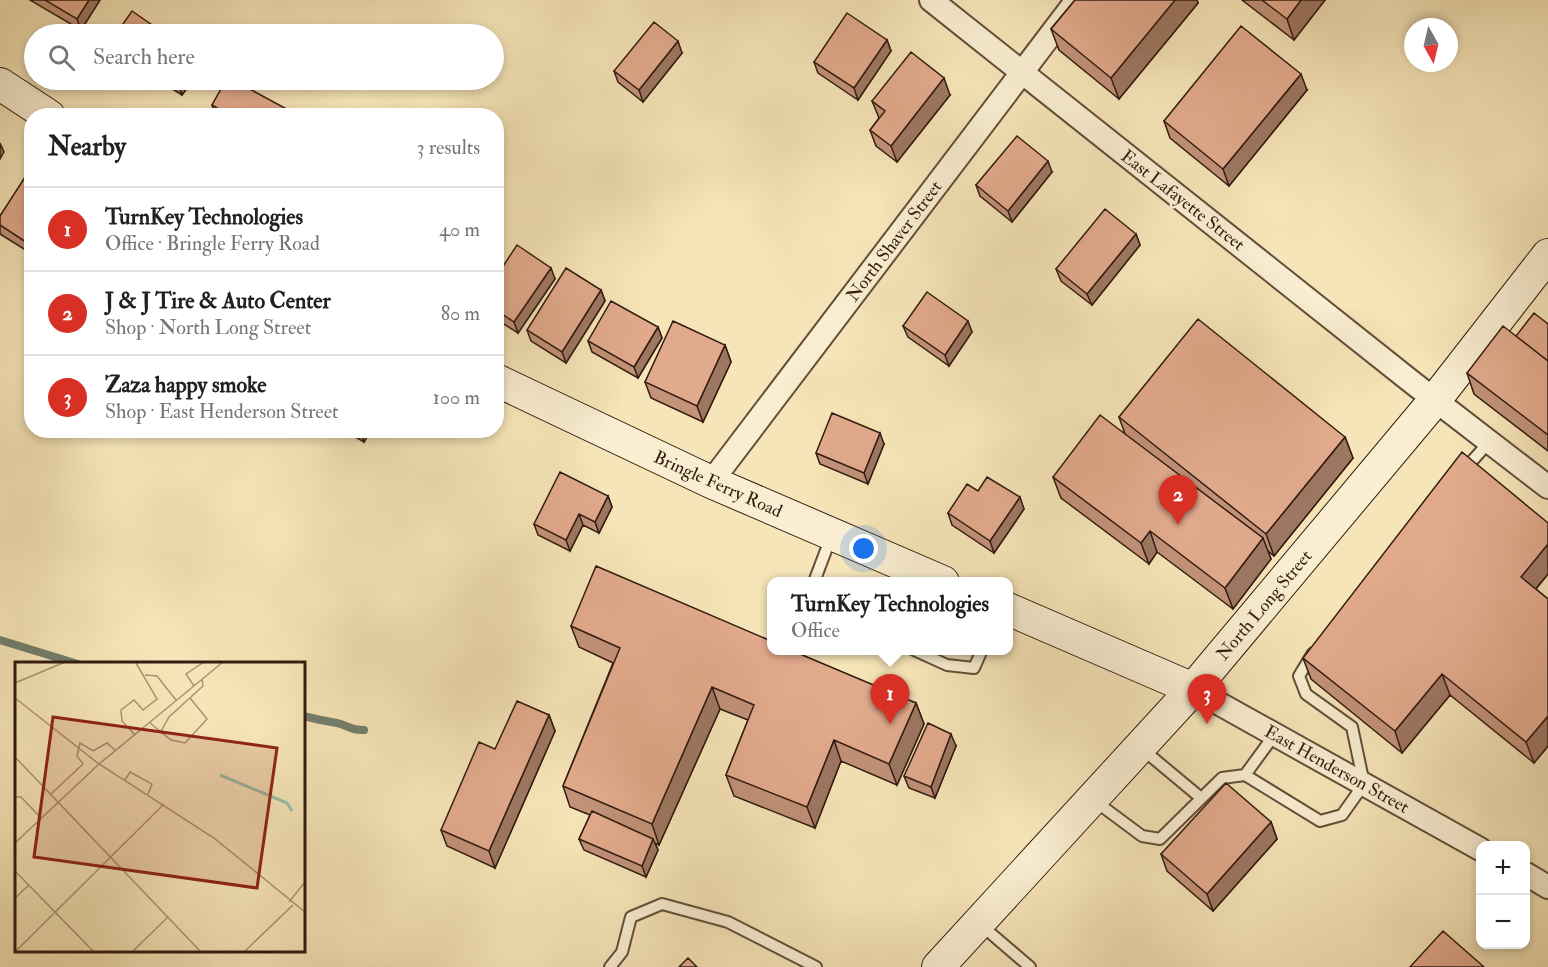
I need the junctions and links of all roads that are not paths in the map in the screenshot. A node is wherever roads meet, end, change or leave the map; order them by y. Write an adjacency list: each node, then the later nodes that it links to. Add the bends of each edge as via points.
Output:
1 (931, 0): 3 (street, East Lafayette Street)
2 (1077, 0): 3 (street, North Shaver Street)
3 (1022, 73): 8 (street, East Lafayette Street); 11 (street, North Shaver Street)
4 (0, 84): 5 (street)
5 (37, 108)
6 (1542, 267): 8 (street, North Long Street)
7 (504, 384): 11 (street, Bringle Ferry Road)
8 (1435, 400): 9 (street, East Lafayette Street); 20 (street, North Long Street)
9 (1489, 441): 10 (lane); 12 (street, East Lafayette Street)
10 (1458, 477)
11 (711, 482): 13 (street, Bringle Ferry Road)
12 (1548, 487)
13 (832, 534): 14 (lane); 15 (street, Bringle Ferry Road)
14 (816, 577)
15 (931, 577)
16 (1013, 611): 20 (street)
17 (1317, 648): 24 (lane, via 1299,676 1306,694 1352,727)
18 (923, 655): 19 (lane, via 947,665 974,668)
19 (980, 655)
20 (1193, 689): 21 (street, East Henderson Street); 22 (street, North Long Street)
21 (1275, 734): 23 (lane); 24 (street, East Henderson Street)
22 (1139, 747): 25 (lane); 26 (street, North Long Street)
23 (1245, 775): 24 (lane, via 1320,821 1342,815); 25 (lane, via 1222,778)
24 (1364, 784): 27 (street, East Henderson Street)
25 (1201, 798): 26 (lane, via 1160,838 1142,836)
26 (1092, 799): 30 (street, North Long Street)
27 (1476, 847)
28 (1530, 876): 29 (street)
29 (1548, 887)
30 (978, 923): 33 (street, North Long Street); 34 (lane)
31 (810, 965): 32 (lane, via 729,922 662,904 631,917 622,951)
32 (610, 967)
33 (938, 967)
34 (1030, 967)

